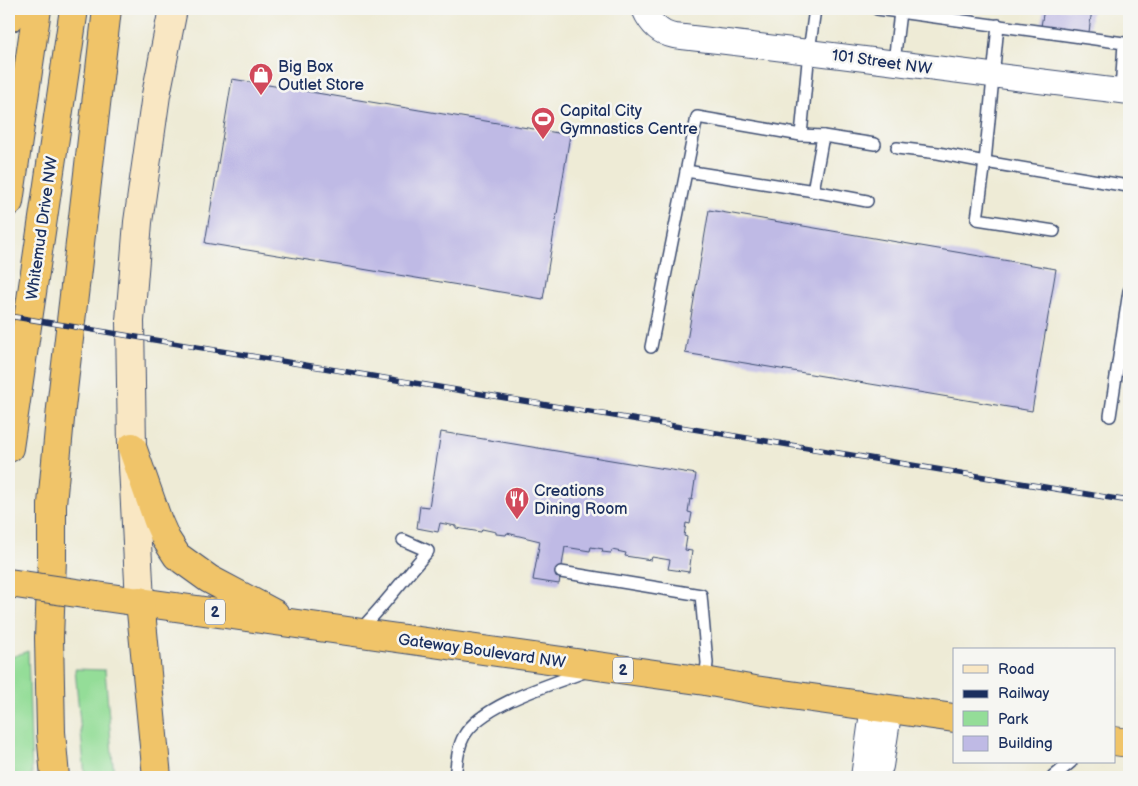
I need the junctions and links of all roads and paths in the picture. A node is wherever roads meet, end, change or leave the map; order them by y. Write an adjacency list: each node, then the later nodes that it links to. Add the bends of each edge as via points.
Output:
1 (11, 9): 10 (highway)
2 (37, 9): 25 (highway)
3 (74, 9): 31 (highway, Whitemud Drive NW)
4 (107, 9): 45 (highway, via 52,504 49,648 51,732)
5 (173, 9): 30 (main road, via 156,95 138,222 130,335)
6 (815, 9): 12 (lane)
7 (877, 9): 9 (lane)
8 (645, 10): 12 (street, 101 Street NW, via 665,34)
9 (900, 12): 11 (lane); 13 (lane)
10 (9, 18)
11 (998, 25): 14 (lane); 15 (lane, via 1124,44)
12 (809, 51): 13 (street, 101 Street NW); 16 (lane)
13 (894, 62): 14 (street, 101 Street NW)
14 (992, 76): 15 (street, 101 Street NW); 20 (lane)
15 (1125, 92)
16 (801, 135): 17 (lane); 21 (lane, via 697,118)
17 (823, 136): 18 (lane); 23 (lane)
18 (875, 144)
19 (897, 148): 20 (lane)
20 (985, 162): 22 (lane); 26 (lane, via 977,219)
21 (686, 171): 23 (lane); 28 (lane)
22 (1129, 188)
23 (813, 191): 24 (lane)
24 (866, 201)
25 (9, 202)
26 (1054, 231)
27 (1129, 292): 29 (lane)
28 (652, 347)
29 (1110, 416)
30 (132, 446): 35 (main road); 36 (highway, via 158,521 177,556 209,579)
31 (9, 448)
32 (404, 540): 37 (lane, via 428,551)
33 (561, 572): 39 (lane, via 701,595 707,663)
34 (9, 583): 35 (highway, Gateway Boulevard NW / 2, bridge)
35 (140, 601): 36 (highway, Gateway Boulevard NW / 2); 46 (highway)
36 (292, 623): 37 (highway, Gateway Boulevard NW / 2)
37 (358, 633): 38 (highway, Gateway Boulevard NW / 2)
38 (598, 667): 39 (highway, Gateway Boulevard NW / 2); 47 (lane, via 503,703 473,725 460,744)
39 (705, 681): 40 (highway, Gateway Boulevard NW / 2)
40 (881, 707): 41 (highway, Gateway Boulevard NW / 2); 48 (street); 49 (street)
41 (953, 718)
42 (1116, 741): 43 (highway)
43 (1129, 743)
44 (1069, 764): 50 (lane)
45 (56, 777)
46 (157, 777)
47 (455, 777)
48 (863, 777)
49 (879, 777)
50 (1053, 777)

